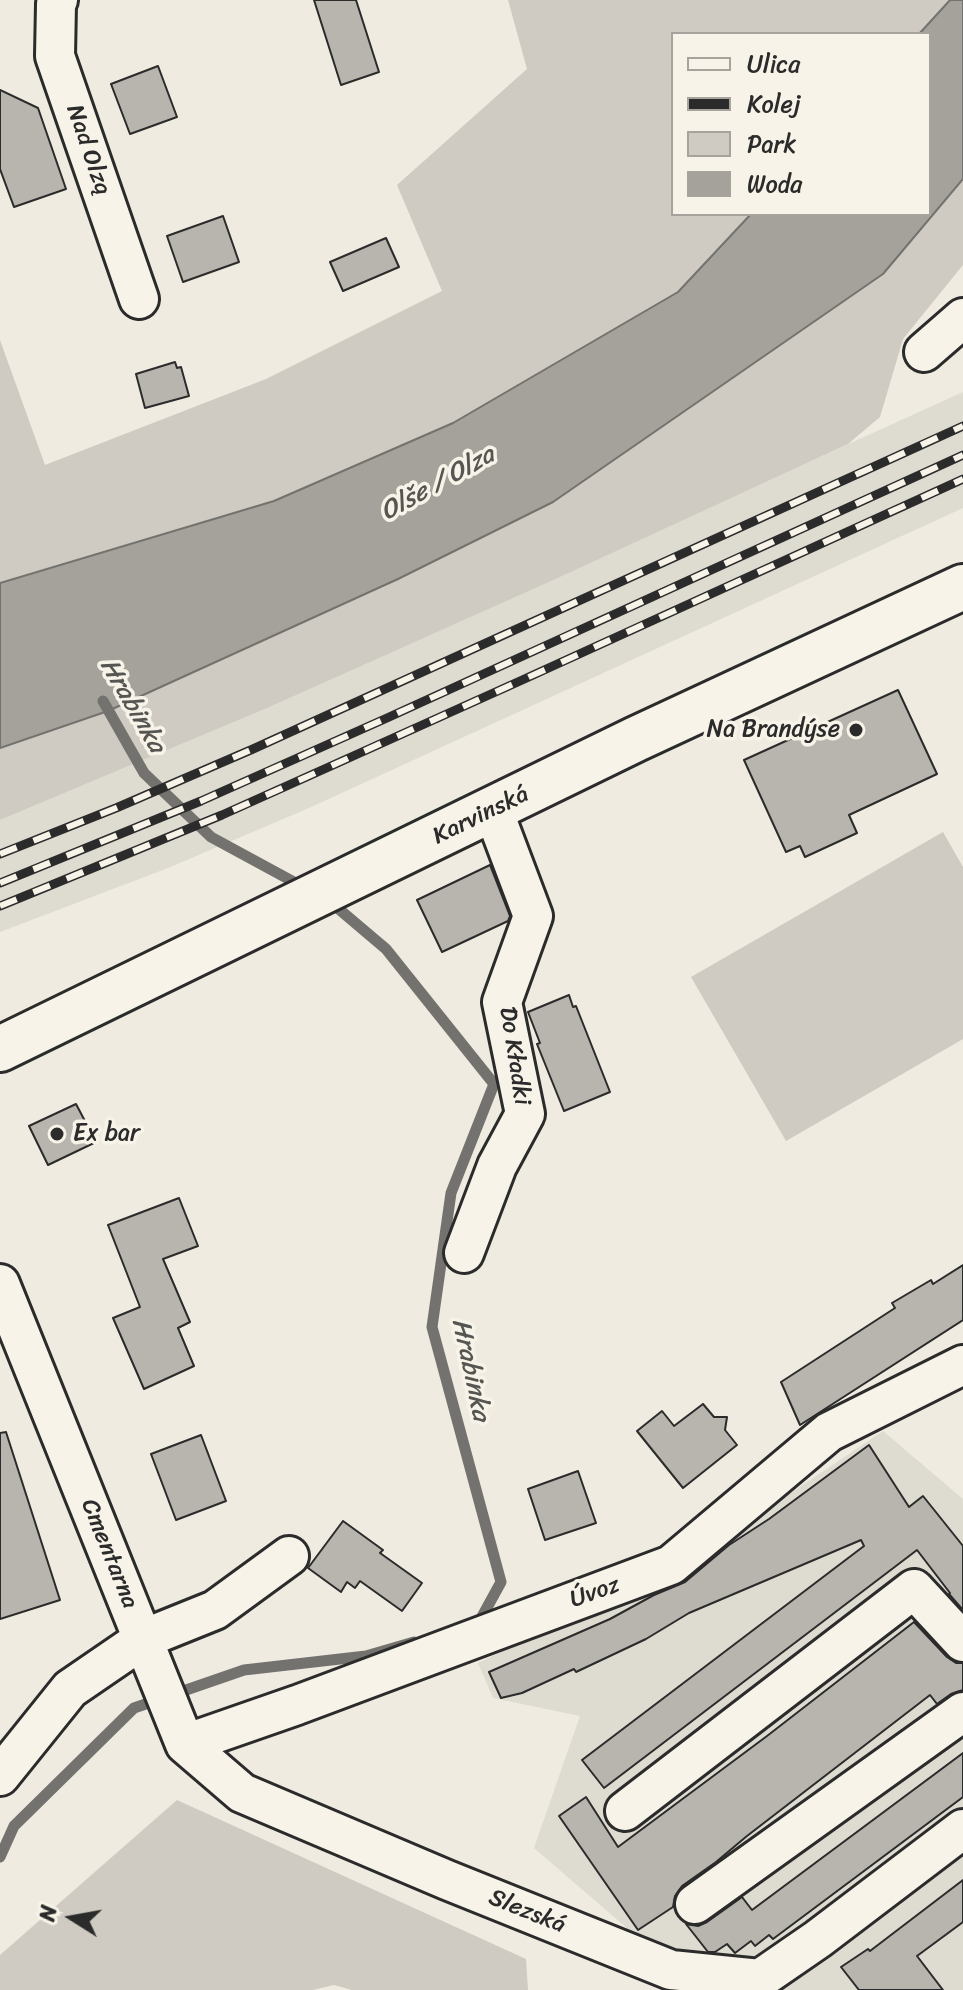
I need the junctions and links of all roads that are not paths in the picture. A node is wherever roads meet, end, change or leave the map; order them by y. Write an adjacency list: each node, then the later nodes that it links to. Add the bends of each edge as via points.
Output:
1 (58, 0): 2 (street, Nad Olzą, via 55,56)
2 (139, 299)
3 (963, 318): 4 (street)
4 (924, 352)
5 (963, 587): 6 (main road, Karvinská)
6 (493, 810): 7 (main road, Karvinská); 8 (street, Do Kładki, via 533,916 502,1002 525,1114 497,1166)
7 (0, 1049)
8 (464, 1253)
9 (0, 1284): 13 (street, Cmentarna)
10 (963, 1365): 15 (street, Úvoz, via 829,1432 671,1565 297,1705)
11 (289, 1556): 13 (street, via 215,1610)
12 (963, 1642): 17 (street, via 914,1589)
13 (146, 1648): 15 (street, Slezská); 16 (street, Cmentarna, via 70,1689)
14 (963, 1712): 19 (street)
15 (179, 1731): 18 (street, Slezská, via 242,1793 671,1970 760,1979)
16 (0, 1776)
17 (625, 1811)
18 (963, 1829)
19 (695, 1904)

